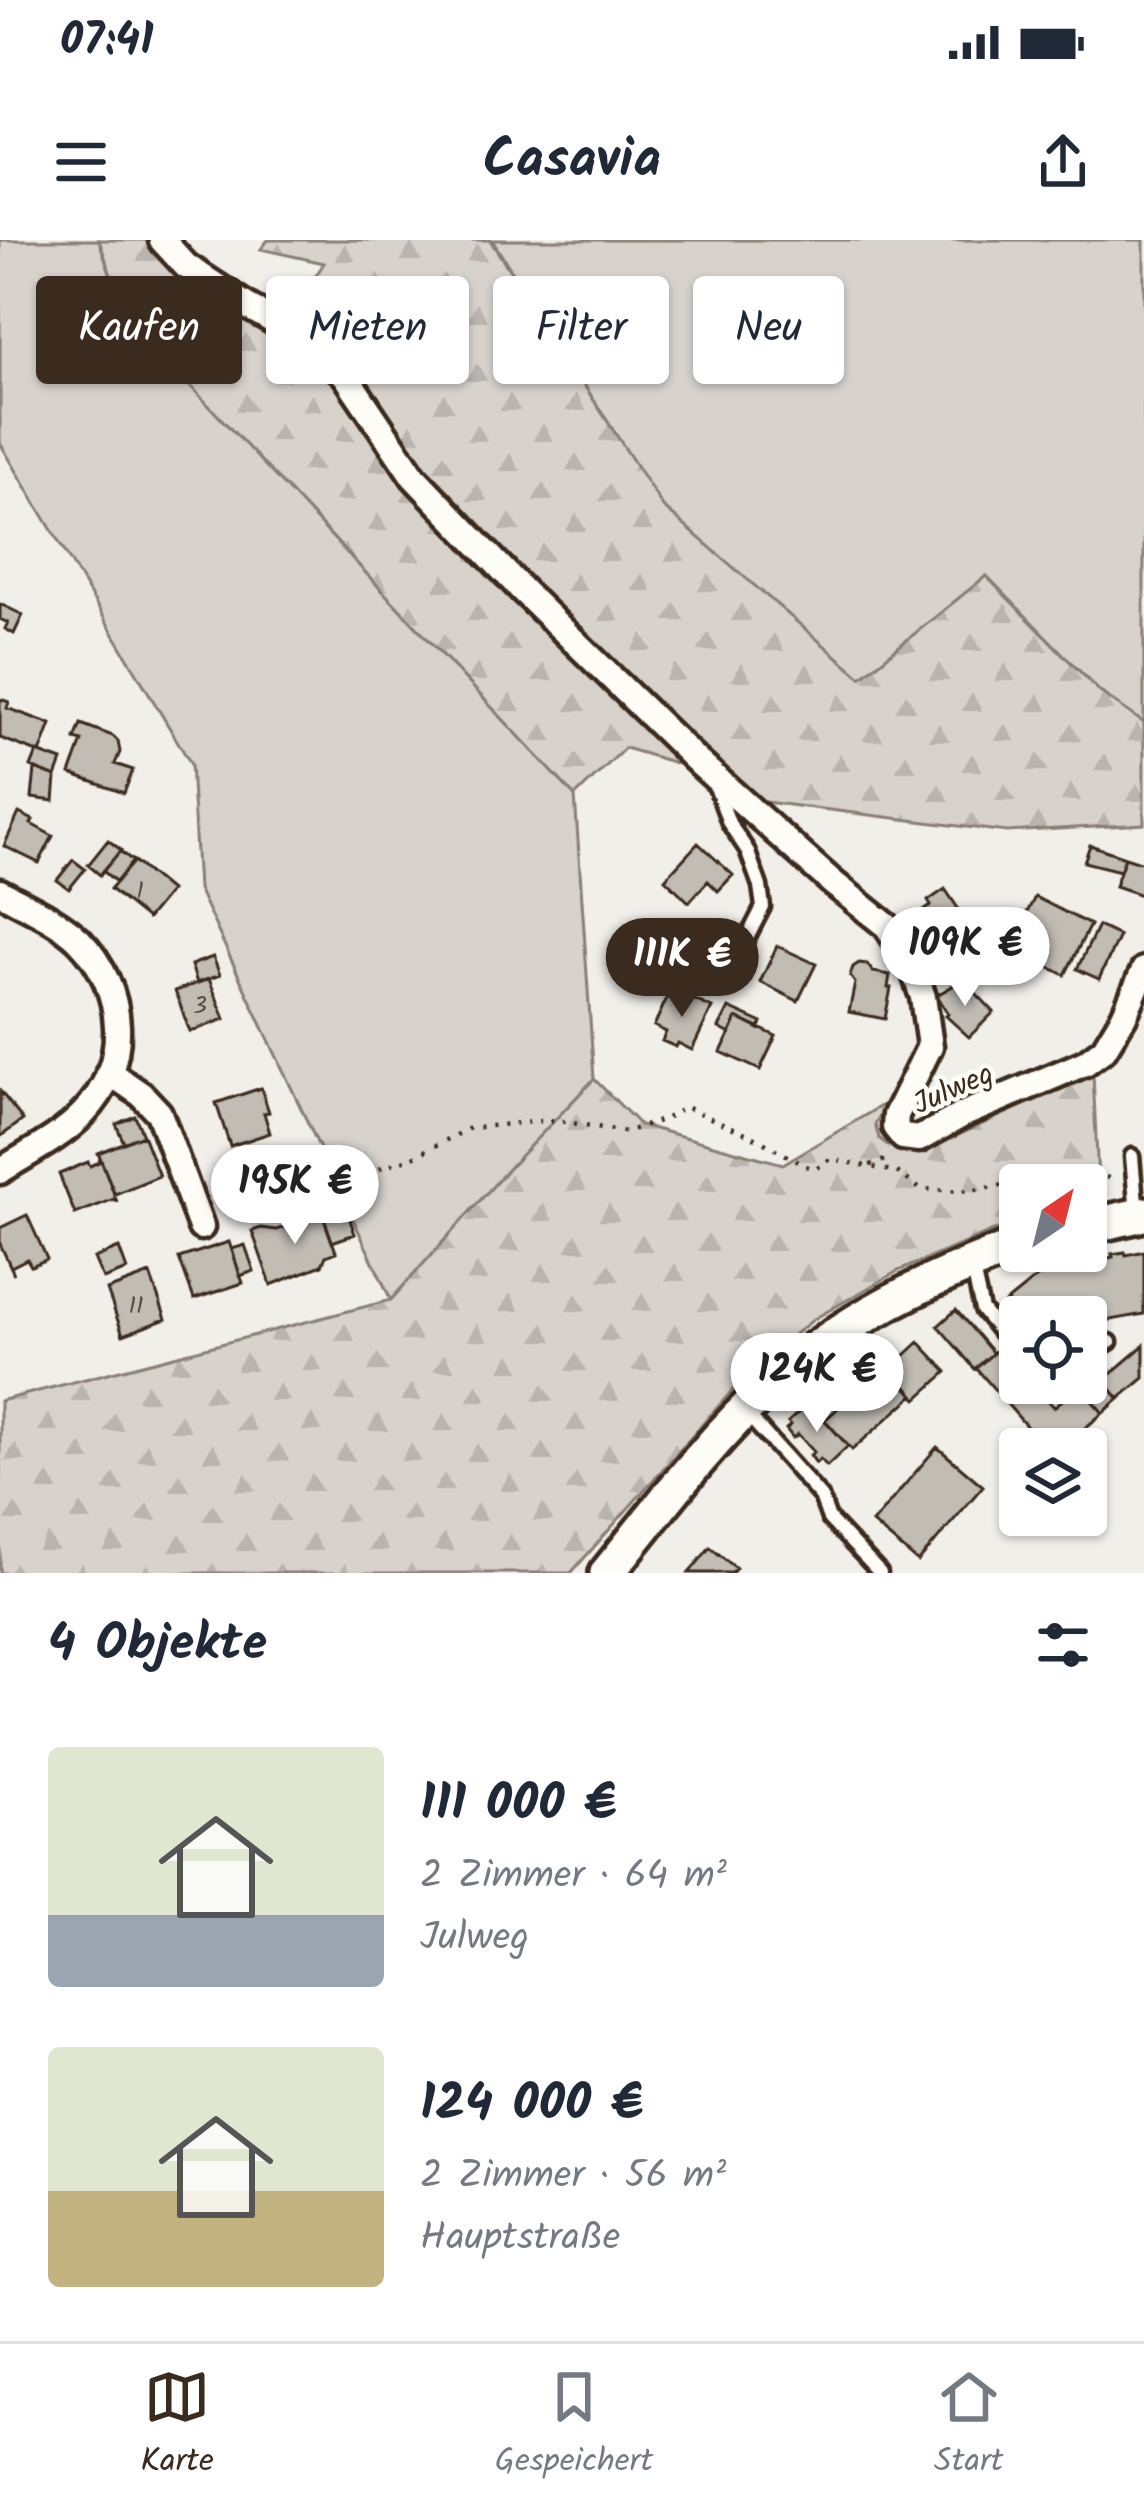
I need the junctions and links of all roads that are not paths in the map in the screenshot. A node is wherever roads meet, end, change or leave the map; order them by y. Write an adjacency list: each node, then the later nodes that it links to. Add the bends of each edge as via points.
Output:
1 (162, 240): 2 (street, Julweg, via 186,266 314,344 346,376 414,477)
2 (711, 774): 4 (street, Julweg, via 887,926 912,965 930,1046 896,1115 903,1137 919,1139 1085,1063 1104,1049); 5 (lane, Julweg, via 763,907)
3 (0, 892): 6 (street, via 60,925 105,973 119,1034)
4 (1144, 970)
5 (734, 980)
6 (109, 1072): 8 (street, via 82,1115); 11 (street, via 159,1113)
7 (1132, 1156): 9 (lane)
8 (0, 1171)
9 (1140, 1214): 10 (main road)
10 (1107, 1222)
11 (201, 1228)
12 (999, 1254): 13 (main road)
13 (971, 1265): 14 (lane, via 982,1310); 17 (main road, via 833,1335)
14 (999, 1331)
15 (1110, 1342): 16 (lane)
16 (1107, 1344)
17 (744, 1411): 18 (main road); 19 (lane)
18 (607, 1573)
19 (880, 1573)

